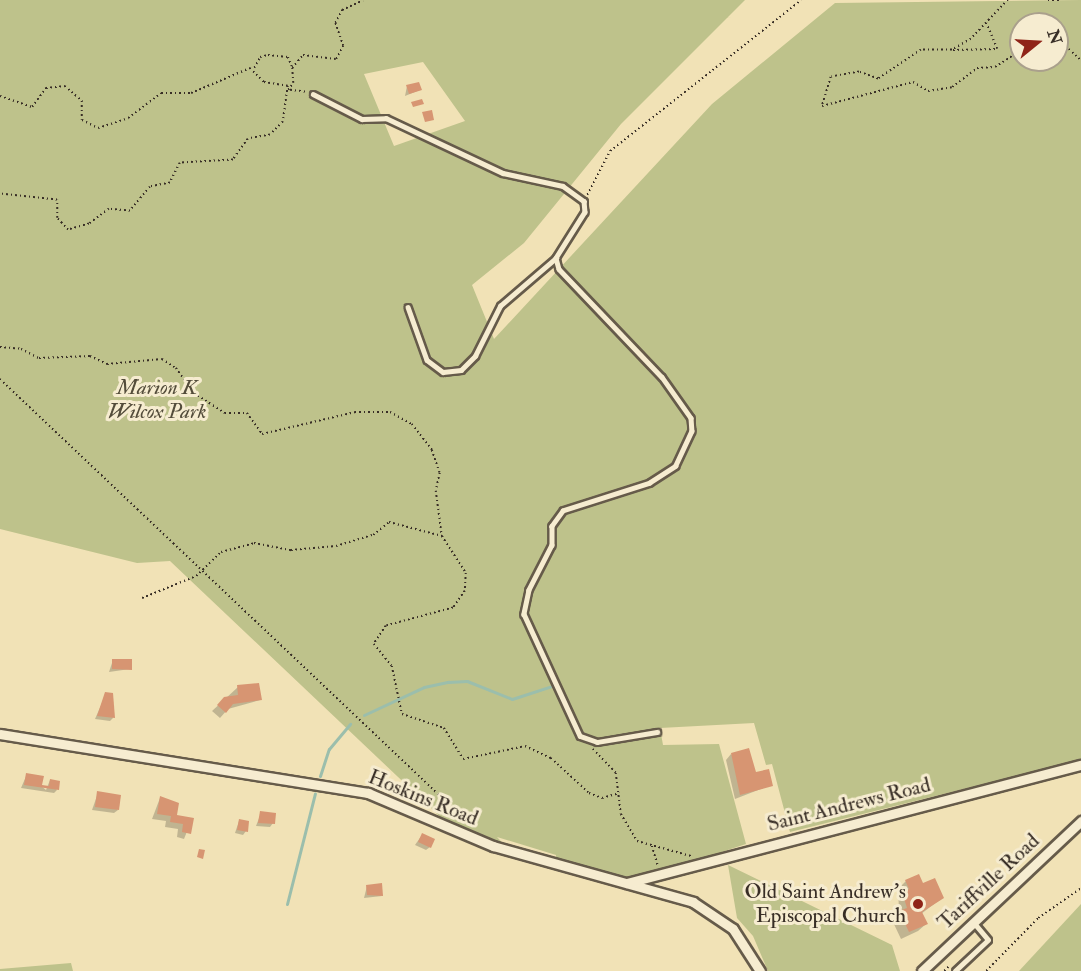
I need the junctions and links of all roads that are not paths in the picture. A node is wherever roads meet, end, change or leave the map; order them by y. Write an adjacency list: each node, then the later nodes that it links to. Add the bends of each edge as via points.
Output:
1 (313, 94): 2 (lane, via 362,119 386,118 503,173 563,186 584,201 585,212)
2 (556, 258): 3 (lane, via 500,306 475,356 461,370 443,372 427,360); 4 (lane, via 570,283 662,377 691,418 692,431 676,466 650,483 563,511 552,526 552,545 524,602 524,614 549,658 556,688 580,736 597,742)
3 (408, 307)
4 (657, 732)
5 (0, 734): 8 (street, Hoskins Road, via 343,787 493,846)
6 (1081, 765): 8 (street, Saint Andrews Road)
7 (1081, 821): 9 (street, Tariffville Road)
8 (627, 883): 10 (street, Hoskins Road, via 712,911 743,940)
9 (972, 922): 11 (street, Tariffville Road); 12 (lane, via 988,940)
10 (760, 971)
11 (922, 971)
12 (955, 971)

